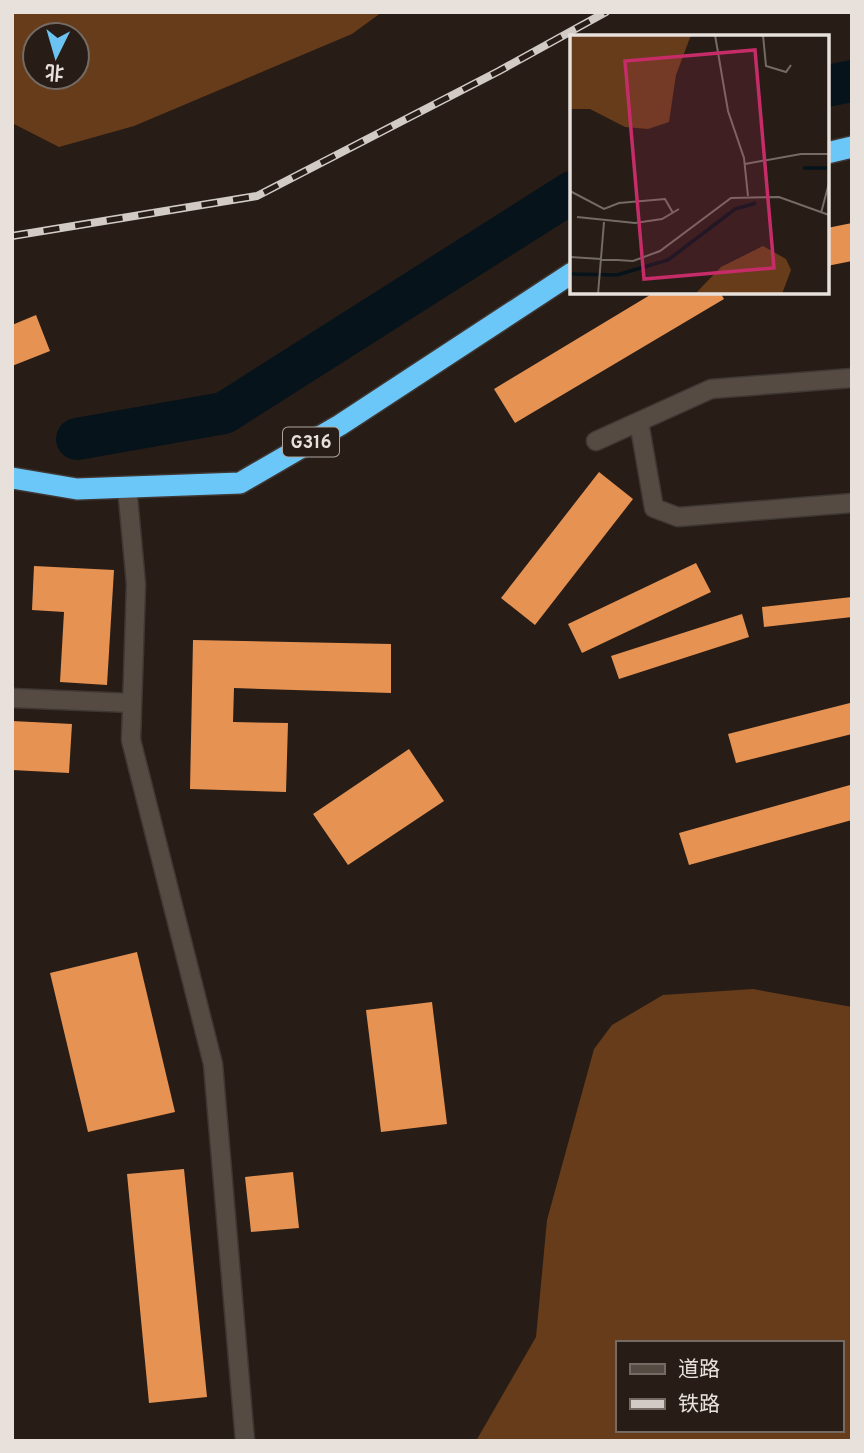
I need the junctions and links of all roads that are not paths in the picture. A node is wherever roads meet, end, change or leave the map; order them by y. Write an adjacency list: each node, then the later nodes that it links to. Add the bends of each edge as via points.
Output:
1 (852, 147): 2 (highway)
2 (829, 153)
3 (570, 274): 8 (highway, G316, via 340,425 240,484)
4 (852, 378): 5 (street, via 711,389)
5 (639, 422): 6 (street); 9 (street, via 654,508 678,517)
6 (596, 441)
7 (12, 478): 8 (highway, G316, via 77,489)
8 (127, 487): 11 (street, via 136,584)
9 (852, 503)
10 (12, 698): 11 (street)
11 (132, 703): 12 (street, via 131,740 213,1065)
12 (245, 1441)

